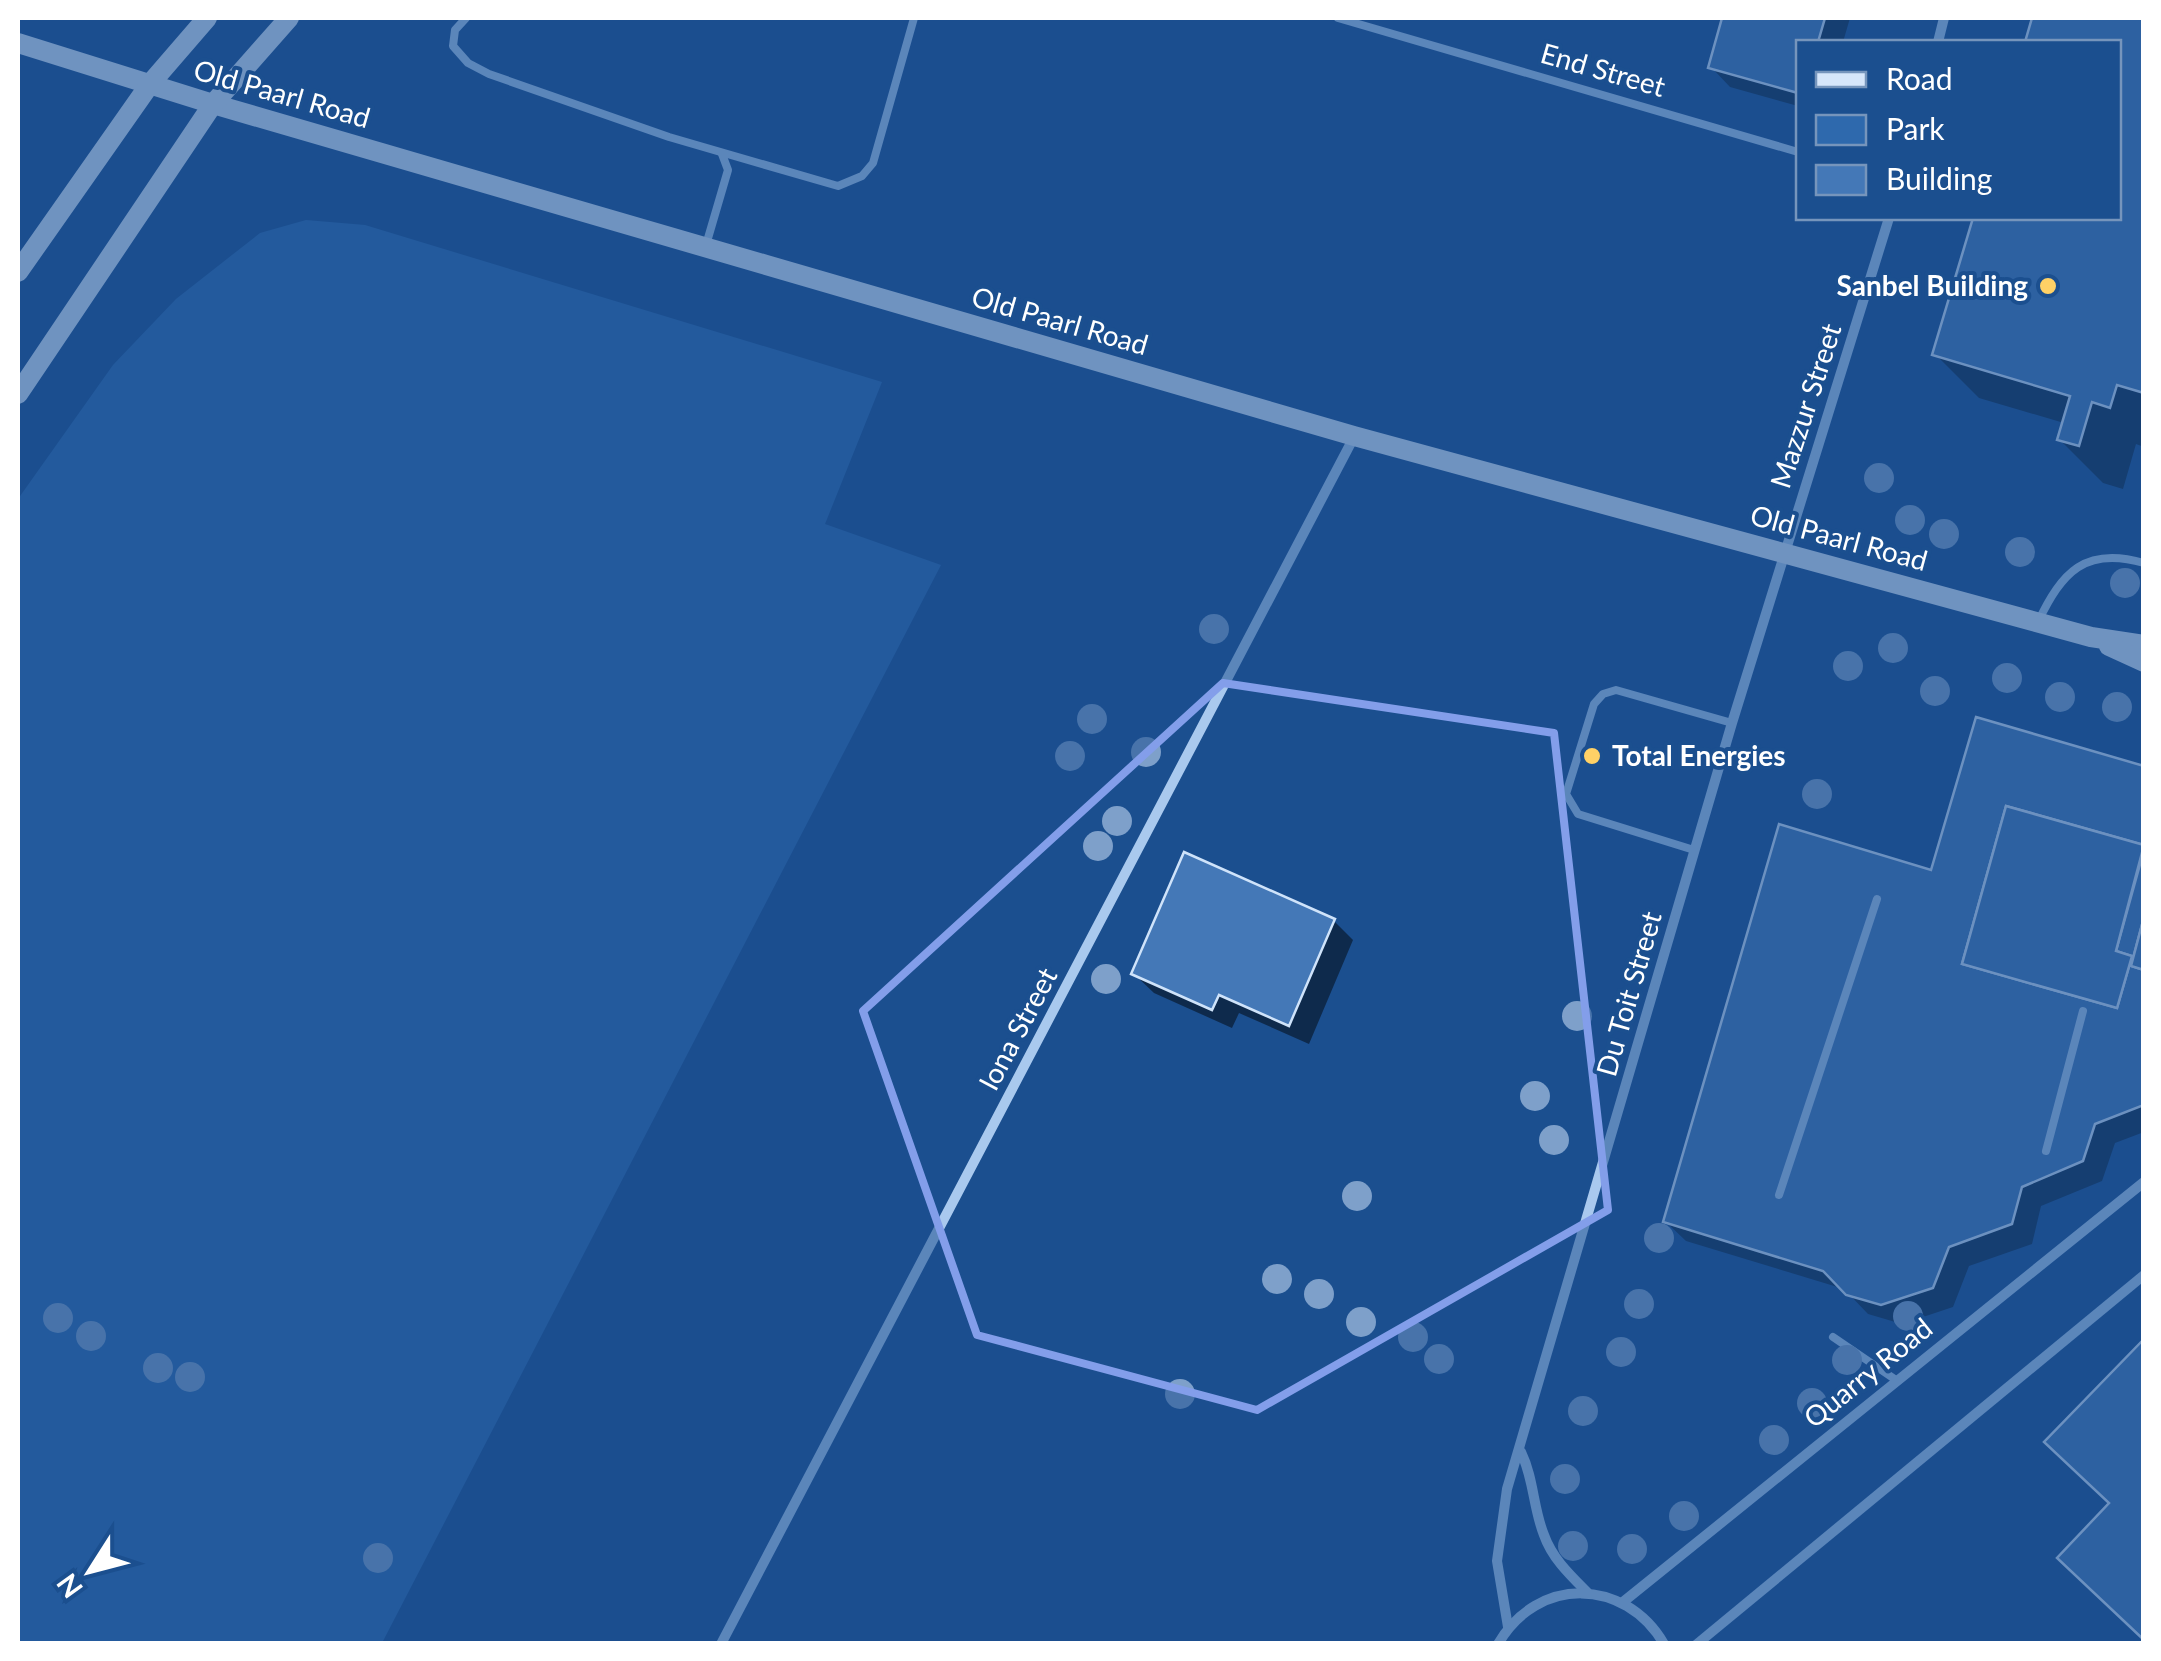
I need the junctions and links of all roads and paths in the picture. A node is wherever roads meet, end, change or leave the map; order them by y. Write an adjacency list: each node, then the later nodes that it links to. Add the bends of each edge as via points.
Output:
1 (207, 18): 7 (main road)
2 (289, 18): 8 (main road)
3 (466, 18): 10 (lane, via 453,46 489,74)
4 (914, 18): 10 (lane, via 874,163 862,176 827,186)
5 (1338, 18): 9 (lane, End Street)
6 (18, 43): 7 (main road, Old Paarl Road)
7 (150, 84): 8 (main road, Old Paarl Road); 13 (main road)
8 (213, 104): 12 (main road, Old Paarl Road); 14 (main road)
9 (1796, 151)
10 (721, 153): 12 (lane, via 728,170)
11 (1888, 220): 16 (street, Mazzur Street)
12 (706, 245): 15 (main road, Old Paarl Road)
13 (18, 272)
14 (18, 394)
15 (1354, 436): 16 (main road, Old Paarl Road); 36 (street, Iona Street)
16 (1783, 550): 18 (main road, Old Paarl Road); 22 (street, Du Toit Street)
17 (2144, 563): 18 (lane, via 2115,554 2081,565 2054,587)
18 (2038, 622): 19 (main road, Old Paarl Road)
19 (2090, 637): 20 (main road, Old Paarl Road); 21 (main road, Old Paarl Road)
20 (2144, 645)
21 (2144, 662)
22 (1732, 723): 23 (street, Du Toit Street); 23 (lane, via 1616,690 1603,694 1566,794 1578,814)
23 (1694, 850): 32 (street, Du Toit Street)
24 (1877, 899): 28 (lane)
25 (2084, 1012): 26 (lane)
26 (2046, 1151)
27 (2144, 1182): 31 (street, Quarry Road)
28 (1779, 1194)
29 (2144, 1275): 39 (street)
30 (1832, 1337): 31 (lane)
31 (1896, 1380): 34 (street, Quarry Road)
32 (1521, 1452): 33 (street, via 1544,1536); 35 (street, Du Toit Street, via 1507,1490 1497,1561)
33 (1587, 1592): 34 (street); 35 (street, via 1550,1597)
34 (1623, 1602): 38 (street)
35 (1508, 1627): 37 (street)
36 (721, 1644)
37 (1498, 1644)
38 (1664, 1644)
39 (1697, 1644)

